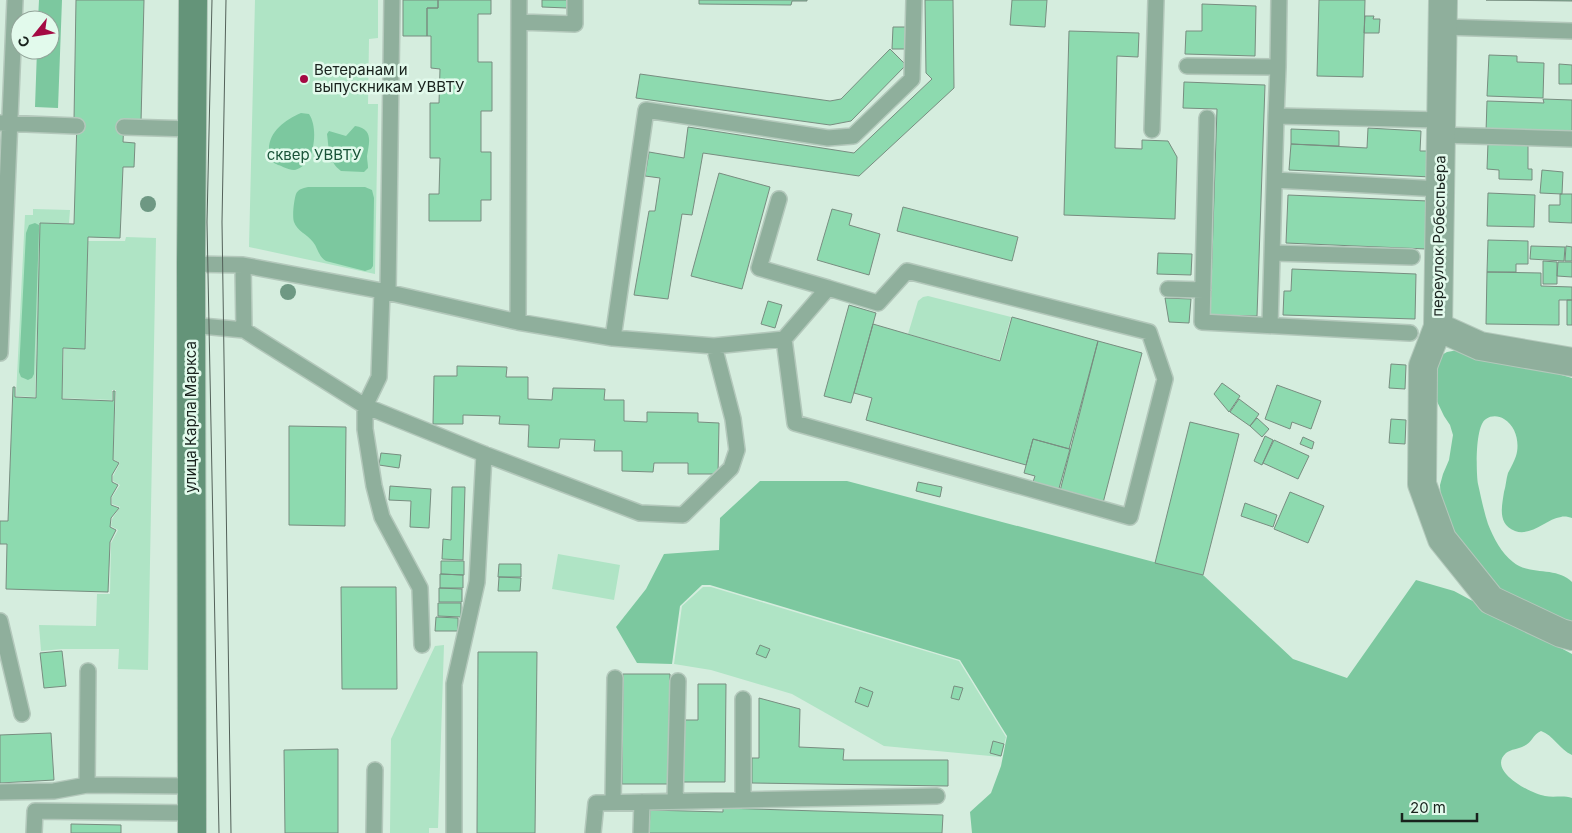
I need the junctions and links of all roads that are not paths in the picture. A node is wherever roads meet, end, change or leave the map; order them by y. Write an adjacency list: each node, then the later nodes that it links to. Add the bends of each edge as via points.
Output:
1 (15, 0): 17 (lane)
2 (193, 0): 21 (main road, улица Карла Маркса)
3 (392, 0): 34 (lane)
4 (519, 0): 10 (lane)
5 (575, 0): 10 (lane, via 574,24)
6 (914, 0): 41 (lane, via 912,79 853,136 828,138 646,110)
7 (1156, 0): 22 (lane)
8 (1279, 0): 14 (lane)
9 (1443, 0): 11 (street, переулок Робеспьера)
10 (518, 22): 35 (lane)
11 (1443, 27): 12 (lane); 20 (street, переулок Робеспьера)
12 (1572, 31)
13 (1187, 66): 14 (lane)
14 (1278, 67): 15 (lane)
15 (1276, 116): 20 (lane); 24 (lane)
16 (1207, 118): 33 (lane)
17 (5, 123): 18 (lane); 43 (lane)
18 (77, 126)
19 (124, 127): 21 (lane)
20 (1441, 127): 23 (lane); 25 (street, переулок Робеспьера)
21 (192, 129): 29 (main road, улица Карла Маркса)
22 (1152, 130)
23 (1572, 139)
24 (1275, 180): 25 (lane); 27 (lane)
25 (1440, 189): 38 (street, переулок Робеспьера)
26 (779, 199): 31 (lane, via 759,268)
27 (1273, 253): 28 (lane); 37 (lane)
28 (1412, 257)
29 (191, 264): 30 (lane); 36 (main road, улица Карла Маркса)
30 (244, 265): 34 (lane); 39 (lane)
31 (828, 288): 42 (lane); 42 (lane, via 878,303 906,271 1148,332 1165,379 1130,517 795,423)
32 (1168, 289): 33 (lane)
33 (1202, 290): 37 (lane, via 1202,322)
34 (385, 291): 35 (lane); 46 (lane, via 379,377)
35 (518, 322): 41 (lane)
36 (191, 325): 39 (lane); 58 (main road, улица Карла Маркса)
37 (1270, 325): 40 (lane)
38 (1438, 327): 45 (street, via 1480,346); 49 (street, переулок Робеспьера, via 1423,366 1422,484 1442,539 1491,600 1561,634)
39 (244, 330): 46 (lane)
40 (1410, 333)
41 (613, 338): 44 (lane)
42 (784, 340): 44 (lane)
43 (0, 346)
44 (714, 346): 47 (lane, via 733,419 737,450 731,468 682,515 640,513)
45 (1572, 362)
46 (365, 406): 47 (lane); 50 (lane, via 365,430 382,516 420,588)
47 (484, 454): 68 (lane, via 477,582 454,684)
48 (0, 621): 55 (lane)
49 (1572, 636)
50 (422, 645)
51 (88, 670): 57 (lane)
52 (615, 678): 63 (lane)
53 (678, 681): 62 (lane)
54 (743, 698): 61 (lane)
55 (22, 714)
56 (375, 770): 67 (lane)
57 (87, 785): 58 (lane); 59 (lane, via 54,791)
58 (191, 786): 65 (main road, улица Карла Маркса)
59 (0, 792)
60 (937, 796): 61 (lane)
61 (743, 800): 62 (lane)
62 (675, 801): 64 (lane)
63 (613, 802): 64 (lane); 69 (lane, via 596,803)
64 (642, 802): 70 (lane)
65 (192, 823): 66 (lane, via 35,811)
66 (34, 833)
67 (374, 833)
68 (454, 833)
69 (593, 833)
70 (641, 833)

